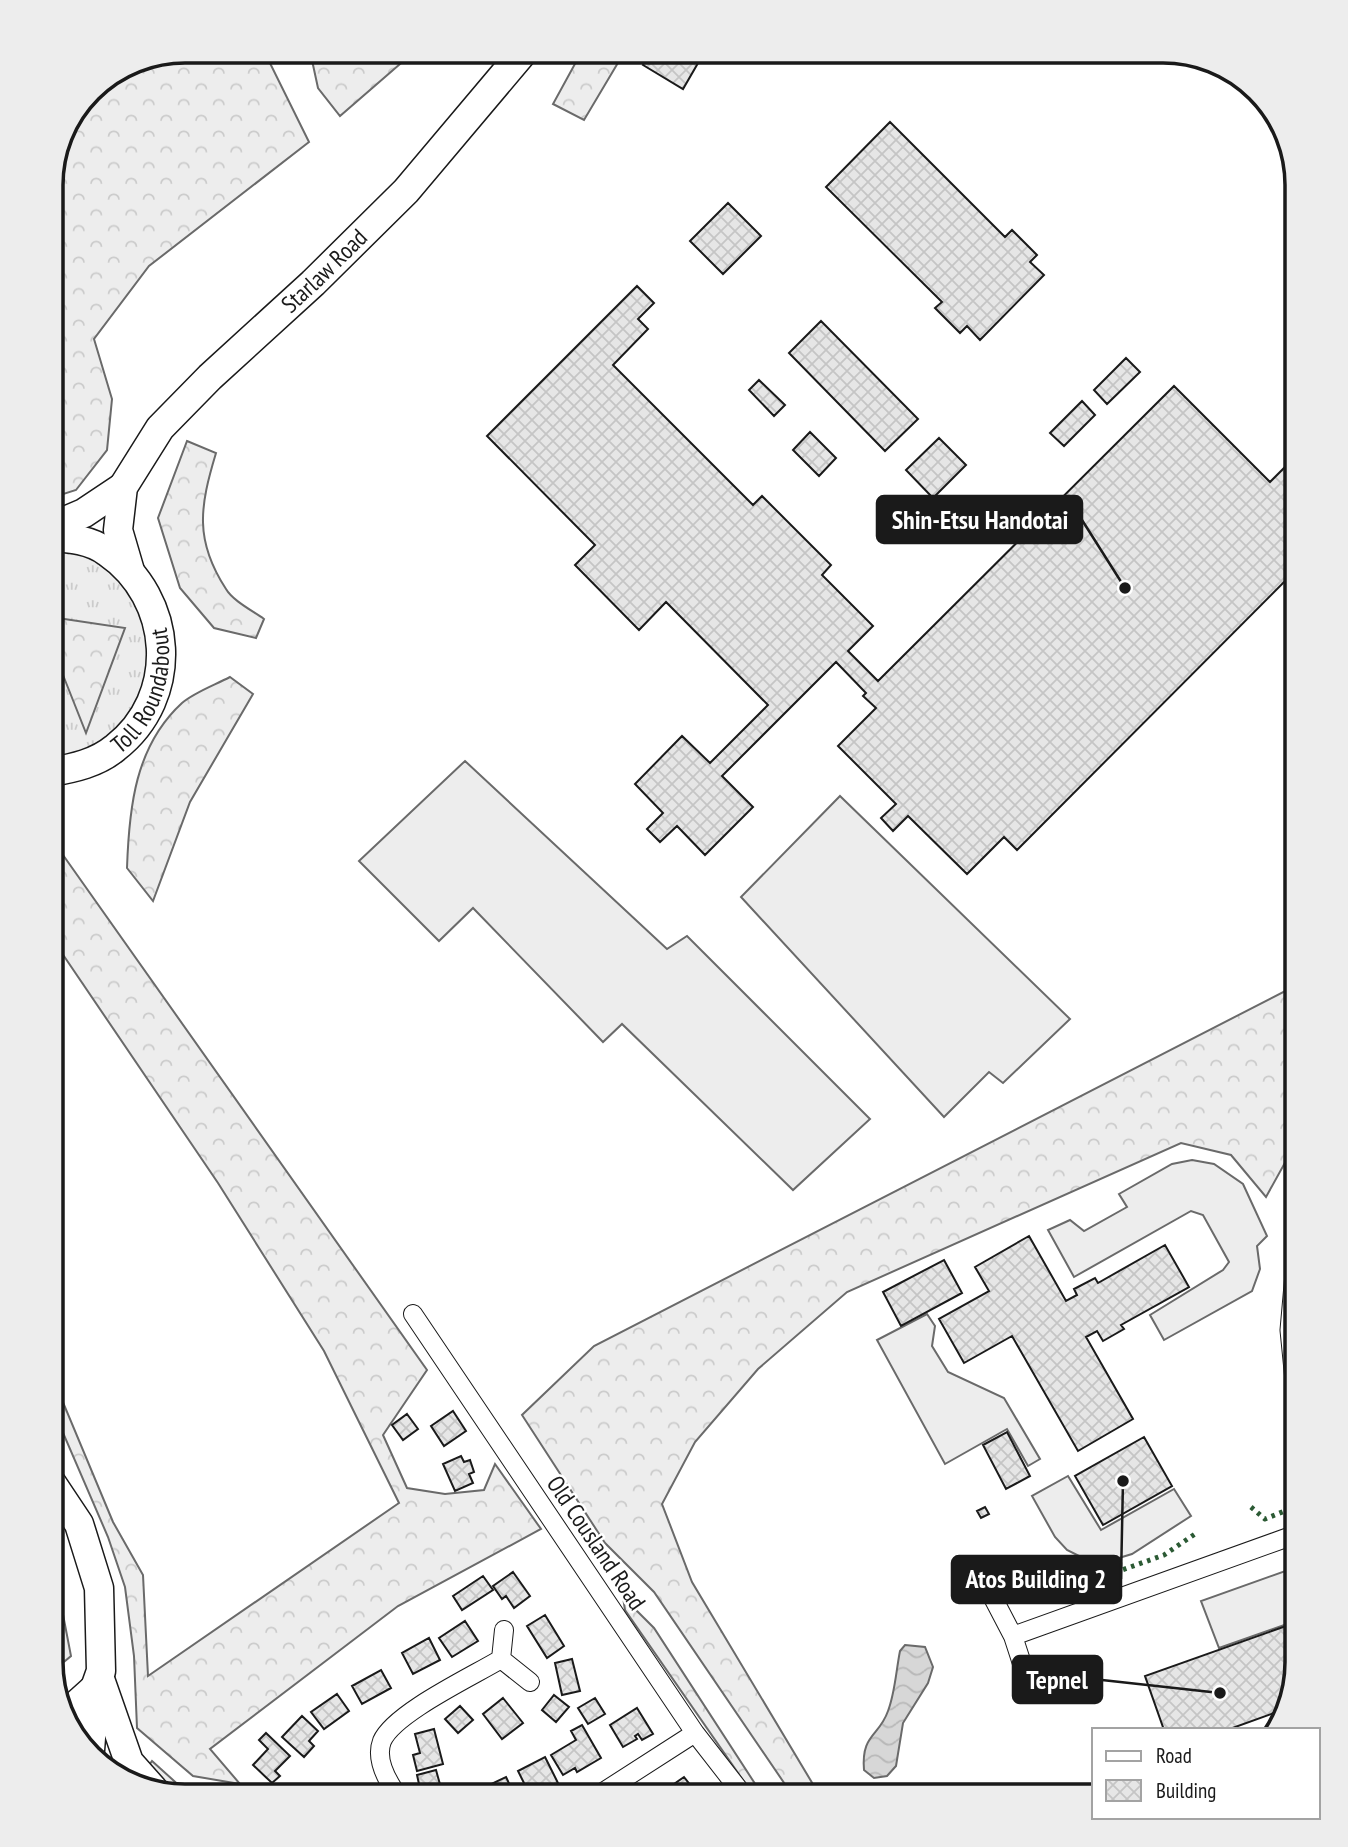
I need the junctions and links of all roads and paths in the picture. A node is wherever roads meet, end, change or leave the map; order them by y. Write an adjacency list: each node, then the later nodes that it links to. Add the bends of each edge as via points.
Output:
1 (514, 63): 2 (main road, Starlaw Road, via 406,191 160,428)
2 (123, 487): 3 (main road); 5 (main road, via 118,530)
3 (63, 522)
4 (63, 538): 5 (main road, Toll Roundabout, via 106,550)
5 (130, 570): 6 (main road, Toll Roundabout, via 149,598 160,628 160,680 141,722 115,749 86,765)
6 (63, 770)
7 (413, 1314): 18 (street, Old Cousland Road)
8 (63, 1500): 16 (main road, via 79,1524 99,1588)
9 (1285, 1538): 12 (street)
10 (978, 1569): 12 (street)
11 (504, 1630): 13 (street)
12 (1013, 1636): 15 (street)
13 (501, 1659): 14 (street); 22 (street, via 399,1719 383,1740 380,1755)
14 (530, 1682)
15 (1028, 1682)
16 (100, 1685): 17 (main road); 19 (main road); 20 (main road); 21 (main road, via 129,1762)
17 (72, 1709)
18 (695, 1733): 23 (street); 24 (street, Old Cousland Road)
19 (92, 1740)
20 (102, 1750)
21 (141, 1776)
22 (393, 1784)
23 (622, 1784)
24 (735, 1784)

